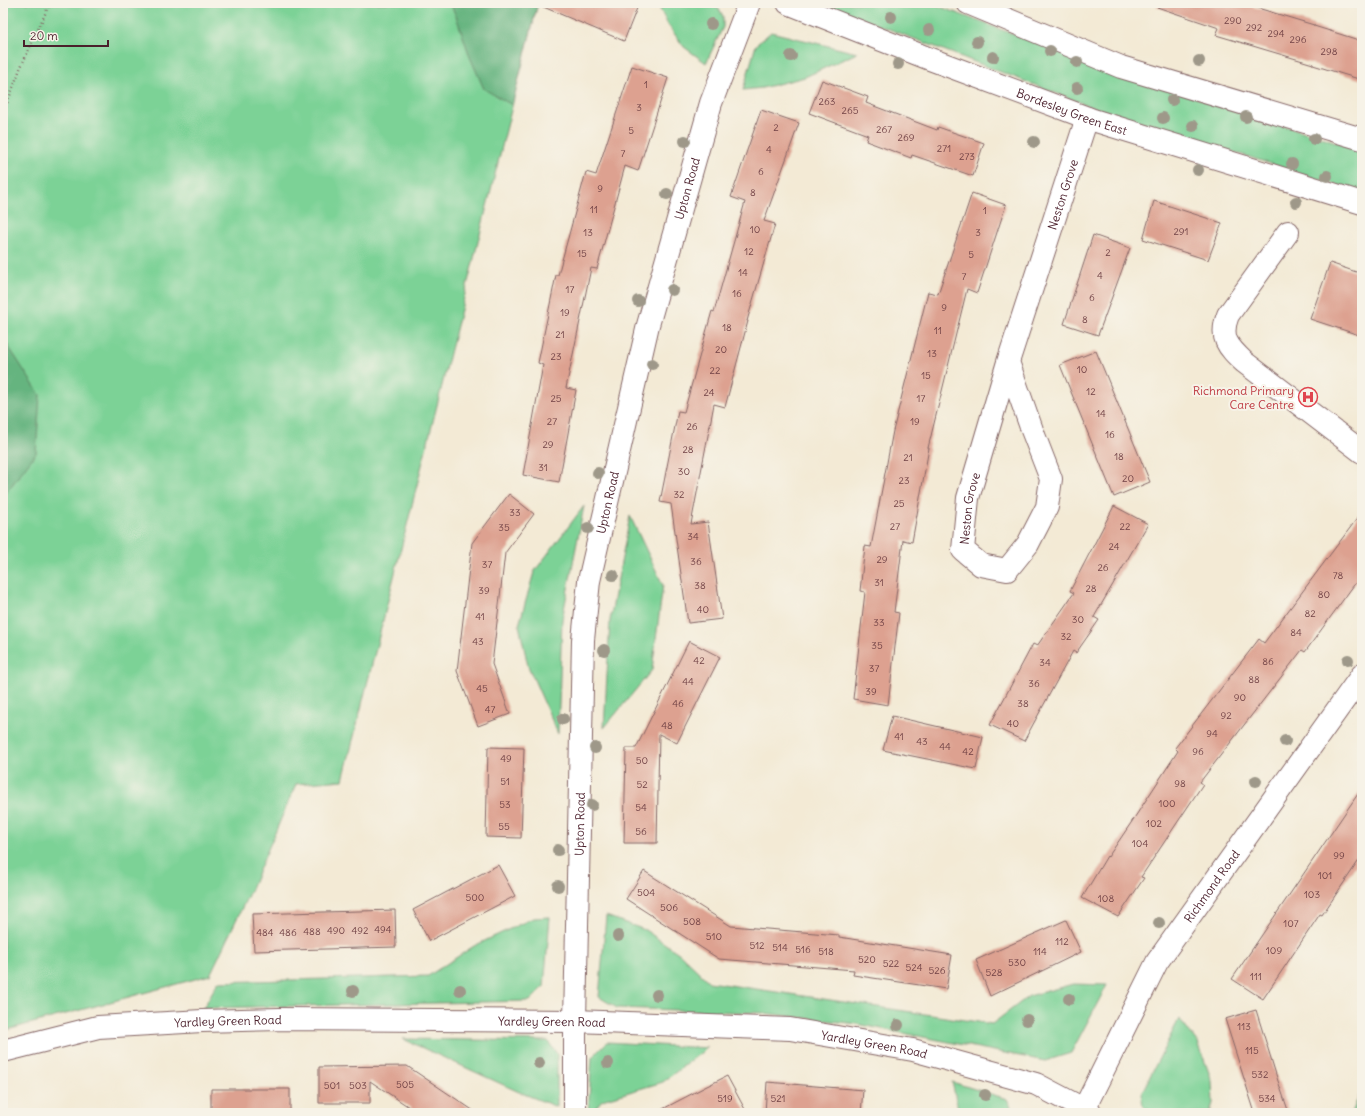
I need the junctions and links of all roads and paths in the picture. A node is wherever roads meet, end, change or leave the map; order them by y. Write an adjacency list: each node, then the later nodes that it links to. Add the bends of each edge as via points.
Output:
1 (50, 3): 5 (path)
2 (749, 3): 13 (street, Upton Road, via 711,104 648,325 589,581 583,640)
3 (788, 3): 6 (street, Bordesley Green East)
4 (968, 3): 7 (street, via 1121,67)
5 (3, 114)
6 (1087, 118): 8 (street, Bordesley Green East); 10 (street, Neston Grove)
7 (1362, 140)
8 (1362, 203)
9 (1288, 232): 11 (street, via 1228,315 1224,335 1228,346 1244,362)
10 (1008, 362): 10 (street, Neston Grove, via 968,498 963,550 982,565 1007,570 1028,544 1047,507 1051,479)
11 (1362, 452)
12 (1362, 675): 15 (street, Richmond Road, via 1157,962)
13 (575, 1021): 14 (street, Yardley Green Road, via 280,1019 186,1022 98,1027); 15 (street, Yardley Green Road, via 790,1029 913,1050 1036,1084); 16 (street, Upton Road)
14 (3, 1051)
15 (1085, 1112)
16 (575, 1113)

